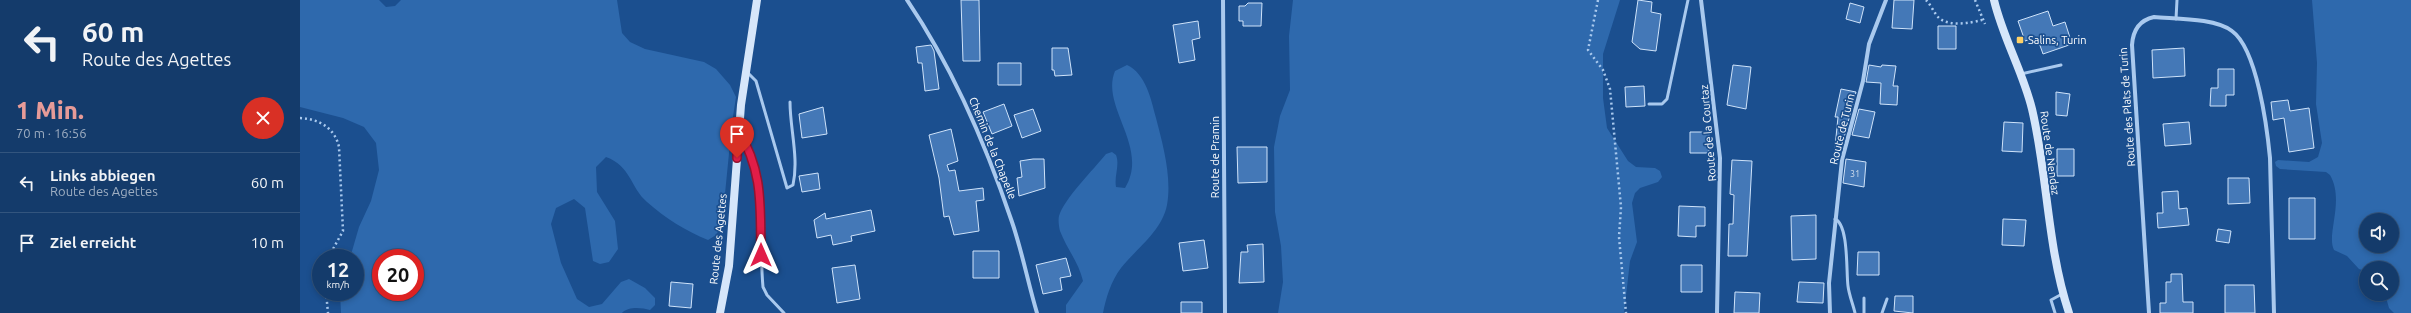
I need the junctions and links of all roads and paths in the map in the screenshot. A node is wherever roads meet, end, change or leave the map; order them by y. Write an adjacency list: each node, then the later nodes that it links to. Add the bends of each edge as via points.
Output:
1 (757, 0): 16 (main road, Route des Agettes)
2 (907, 0): 31 (street, Chemin de la Chapelle, via 927,30 960,90 1013,223)
3 (1223, 0): 32 (street, Route de Pramin)
4 (1598, 0): 33 (path, via 1588,50 1603,70 1610,89 1621,207 1619,238)
5 (1688, 0): 19 (lane, via 1667,99 1662,104)
6 (1701, 0): 34 (street, Route de la Courtaz, via 1720,158)
7 (1886, 0): 22 (street, Route de Turin, via 1868,44 1863,81 1842,160)
8 (1926, 0): 13 (path, via 1938,17 1946,22)
9 (1975, 0): 13 (path)
10 (1994, 0): 17 (main road, Route de Nendaz)
11 (2177, 0): 12 (lane)
12 (2176, 19): 41 (street, Route des Plats de Turin, via 2145,19 2137,27 2132,38); 42 (street, Route des Plats de Turin, via 2216,24 2231,30 2244,44 2251,60 2268,136 2270,158)
13 (1982, 20): 14 (path)
14 (1985, 24)
15 (2061, 65): 17 (lane)
16 (746, 71): 18 (lane, via 752,74 756,81 787,188 793,185 796,172); 21 (main road, Route des Agettes)
17 (2019, 74): 24 (main road, Route de Nendaz, via 2032,107 2040,148 2051,241)
18 (790, 102)
19 (1649, 104)
20 (300, 118): 23 (path, via 317,121 337,135 343,231)
21 (738, 130): 29 (main road, Route des Agettes, via 728,266); 30 (lane, via 752,157 761,197 763,286 767,295)
22 (1835, 219): 35 (street, Route de Turin, via 1829,283); 36 (lane, via 1841,225 1848,288)
23 (333, 249)
24 (2063, 294): 39 (lane, via 2051,300); 40 (main road, Route de Nendaz)
25 (1864, 298): 37 (lane)
26 (1887, 299): 38 (lane)
27 (327, 301): 28 (path)
28 (328, 313)
29 (720, 313)
30 (784, 313)
31 (1037, 313)
32 (1225, 313)
33 (1626, 313)
34 (1717, 313)
35 (1830, 313)
36 (1855, 313)
37 (1864, 313)
38 (1882, 313)
39 (2055, 313)
40 (2069, 313)
41 (2149, 313)
42 (2274, 313)

